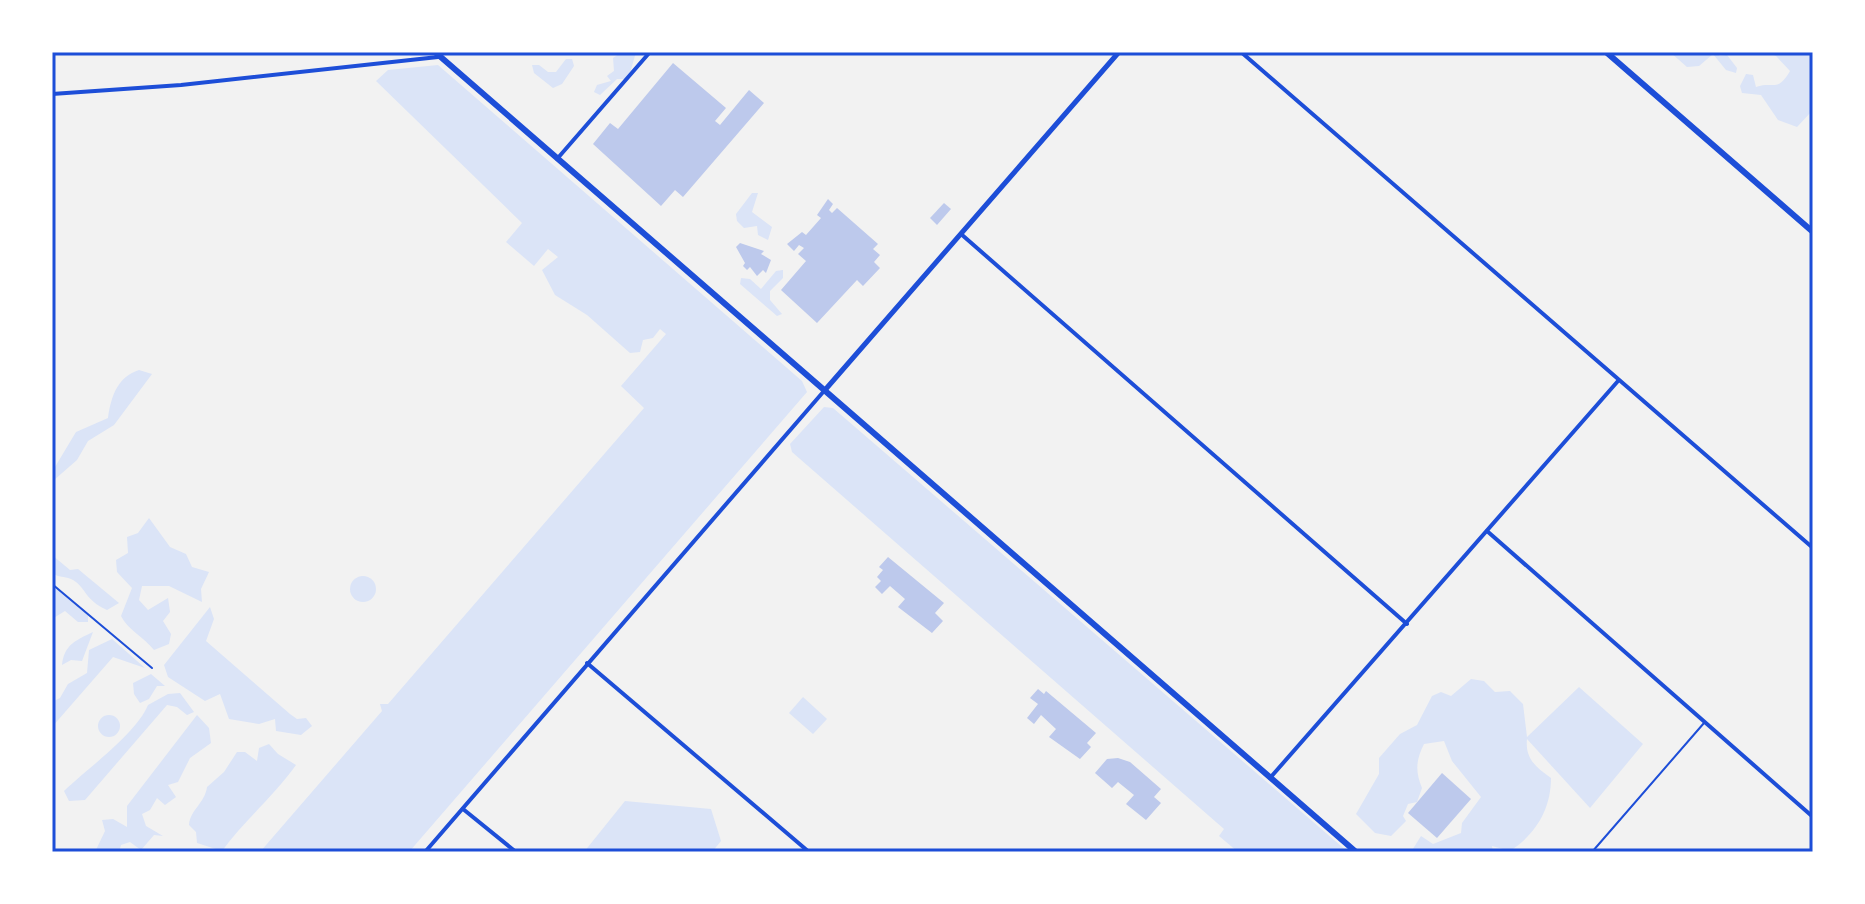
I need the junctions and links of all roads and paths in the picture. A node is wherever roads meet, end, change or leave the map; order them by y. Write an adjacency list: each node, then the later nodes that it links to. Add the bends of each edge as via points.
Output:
1 (650, 52): 7 (street)
2 (1119, 52): 9 (street)
3 (1241, 52): 10 (street)
4 (1606, 52): 8 (main road)
5 (438, 54): 6 (street, via 181,85); 7 (main road)
6 (52, 94)
7 (557, 159): 11 (main road)
8 (1813, 232)
9 (961, 234): 11 (street); 15 (street)
10 (1618, 381): 12 (street); 13 (street)
11 (825, 390): 16 (street); 19 (main road)
12 (1487, 531): 15 (street); 18 (street)
13 (1813, 548)
14 (52, 584): 17 (lane)
15 (1407, 624): 19 (street)
16 (587, 663): 20 (street); 24 (street)
17 (152, 668)
18 (1705, 722): 21 (street); 26 (lane)
19 (1270, 778): 25 (main road)
20 (463, 809): 22 (street); 23 (street)
21 (1813, 817)
22 (425, 852)
23 (516, 852)
24 (809, 852)
25 (1356, 852)
26 (1592, 852)

